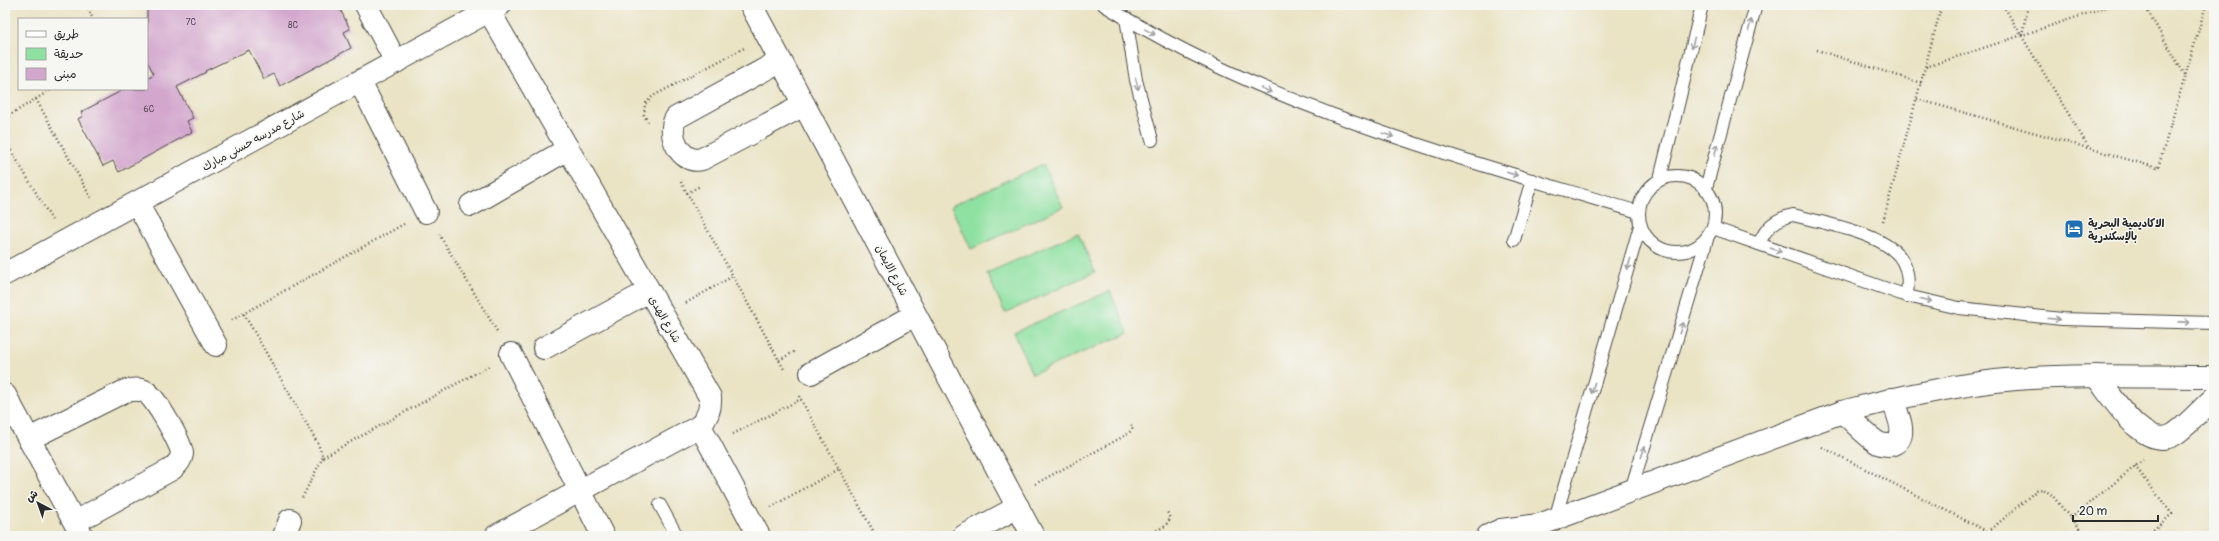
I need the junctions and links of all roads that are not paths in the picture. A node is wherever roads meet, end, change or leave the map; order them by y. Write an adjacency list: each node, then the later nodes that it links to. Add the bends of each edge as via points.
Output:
1 (366, 5): 9 (street)
2 (751, 5): 8 (street, شارع الايمان)
3 (1104, 5): 7 (lane)
4 (1702, 5): 14 (lane, one-way to 14)
5 (1756, 5): 16 (lane, one-way to 5)
6 (494, 8): 9 (street, شارع مدرسه حسنى مبارك); 13 (street, شارع الهدى)
7 (1126, 18): 12 (lane, one-way to 12, via 1136,80); 15 (lane, one-way to 15, via 1201,60 1280,96 1368,129)
8 (780, 60): 11 (street, شارع الايمان); 11 (street, via 676,118 671,132 682,153 687,159 702,159)
9 (396, 62): 10 (street, شارع مدرسه حسنى مبارك)
10 (360, 82): 17 (street, شارع مدرسه حسنى مبارك); 19 (street)
11 (804, 105): 28 (street, شارع الايمان)
12 (1152, 140)
13 (568, 149): 18 (street); 26 (street, شارع الهدى)
14 (1660, 178): 16 (lane, via 1677,175 1692,178); 20 (lane, via 1649,186 1641,198)
15 (1532, 180): 20 (lane); 23 (lane)
16 (1706, 188): 22 (lane, via 1713,200 1716,214)
17 (138, 203): 25 (street, شارع مدرسه حسنى مبارك); 30 (street)
18 (471, 205)
19 (426, 212)
20 (1638, 212): 21 (lane)
21 (1640, 226): 22 (lane, via 1649,241 1663,250 1680,252 1696,247); 47 (lane, one-way to 47)
22 (1711, 232): 24 (lane); 42 (lane, one-way to 22)
23 (1514, 240)
24 (1759, 244): 27 (lane, one-way to 27); 27 (lane, via 1771,224 1781,217 1793,215 1878,239 1893,248 1903,262 1908,279)
25 (5, 274)
26 (649, 291): 31 (street); 40 (street, شارع الهدى, via 710,397 711,406)
27 (1907, 296): 29 (lane, one-way to 29, via 1959,308 2062,319)
28 (915, 315): 33 (street); 44 (street, شارع الايمان)
29 (2214, 323)
30 (213, 339)
31 (544, 348)
32 (511, 354): 43 (street)
33 (811, 373)
34 (2096, 376): 35 (street); 37 (street, via 2135,425 2145,434 2159,438 2173,435); 38 (street, via 2016,379)
35 (2214, 377)
36 (5, 395): 41 (street)
37 (2214, 398)
38 (1892, 399): 39 (street); 39 (street, via 1901,428 1901,437 1895,444 1886,446 1878,442)
39 (1842, 412): 42 (street)
40 (700, 426): 43 (street); 46 (street)
41 (29, 439): 48 (street); 48 (street, via 125,391 136,389 146,392 154,400 179,443 182,452 179,462 172,469)
42 (1632, 490): 47 (street)
43 (580, 491): 49 (street); 50 (street)
44 (1015, 502): 52 (street); 53 (street, شارع الايمان)
45 (660, 505): 51 (lane)
46 (754, 527)
47 (1542, 527): 54 (street, via 1502,530)
48 (78, 529)
49 (496, 536)
50 (603, 536)
51 (677, 536)
52 (964, 536)
53 (1033, 536)
54 (1488, 536)

